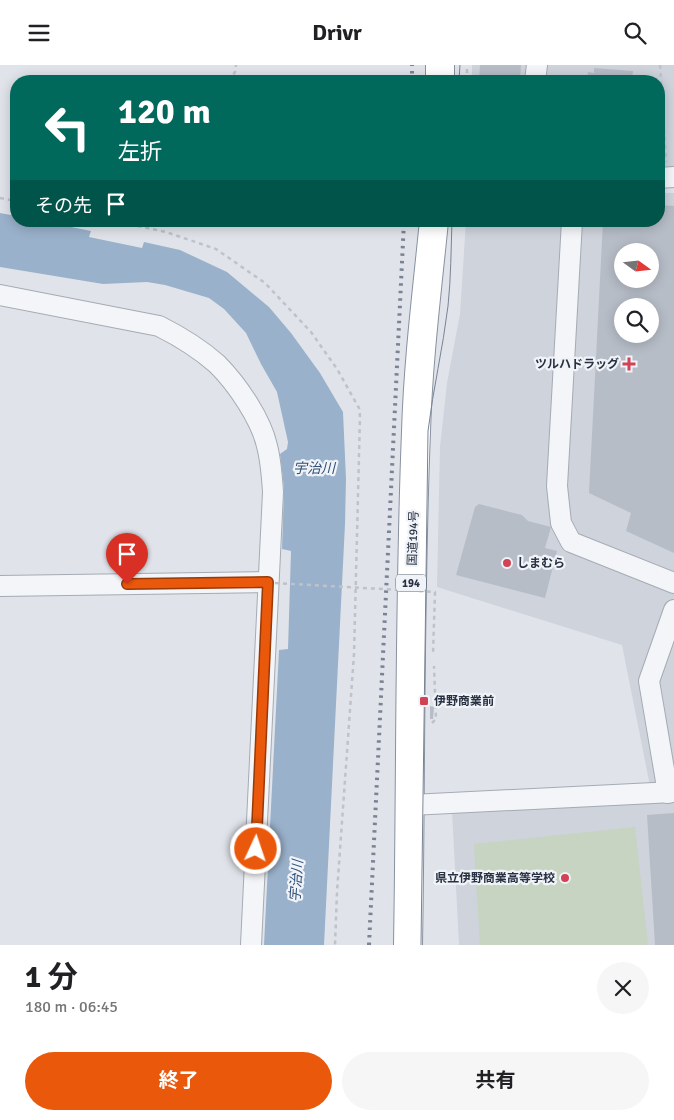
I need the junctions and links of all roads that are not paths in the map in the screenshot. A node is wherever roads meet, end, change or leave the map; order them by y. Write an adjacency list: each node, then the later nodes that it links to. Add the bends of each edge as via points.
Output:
1 (433, 227): 9 (highway, 国道194号 / 194, via 416,430 411,604)
2 (572, 227): 5 (street, via 557,486 561,523 571,542)
3 (0, 295): 4 (street, via 159,326 181,337 217,364 253,414 267,445 273,492)
4 (272, 582): 6 (street); 10 (street)
5 (674, 583)
6 (0, 586)
7 (674, 610): 8 (street, via 649,681)
8 (671, 793): 9 (street)
9 (411, 805): 11 (highway, 国道194号 / 194)
10 (251, 945)
11 (408, 945)

